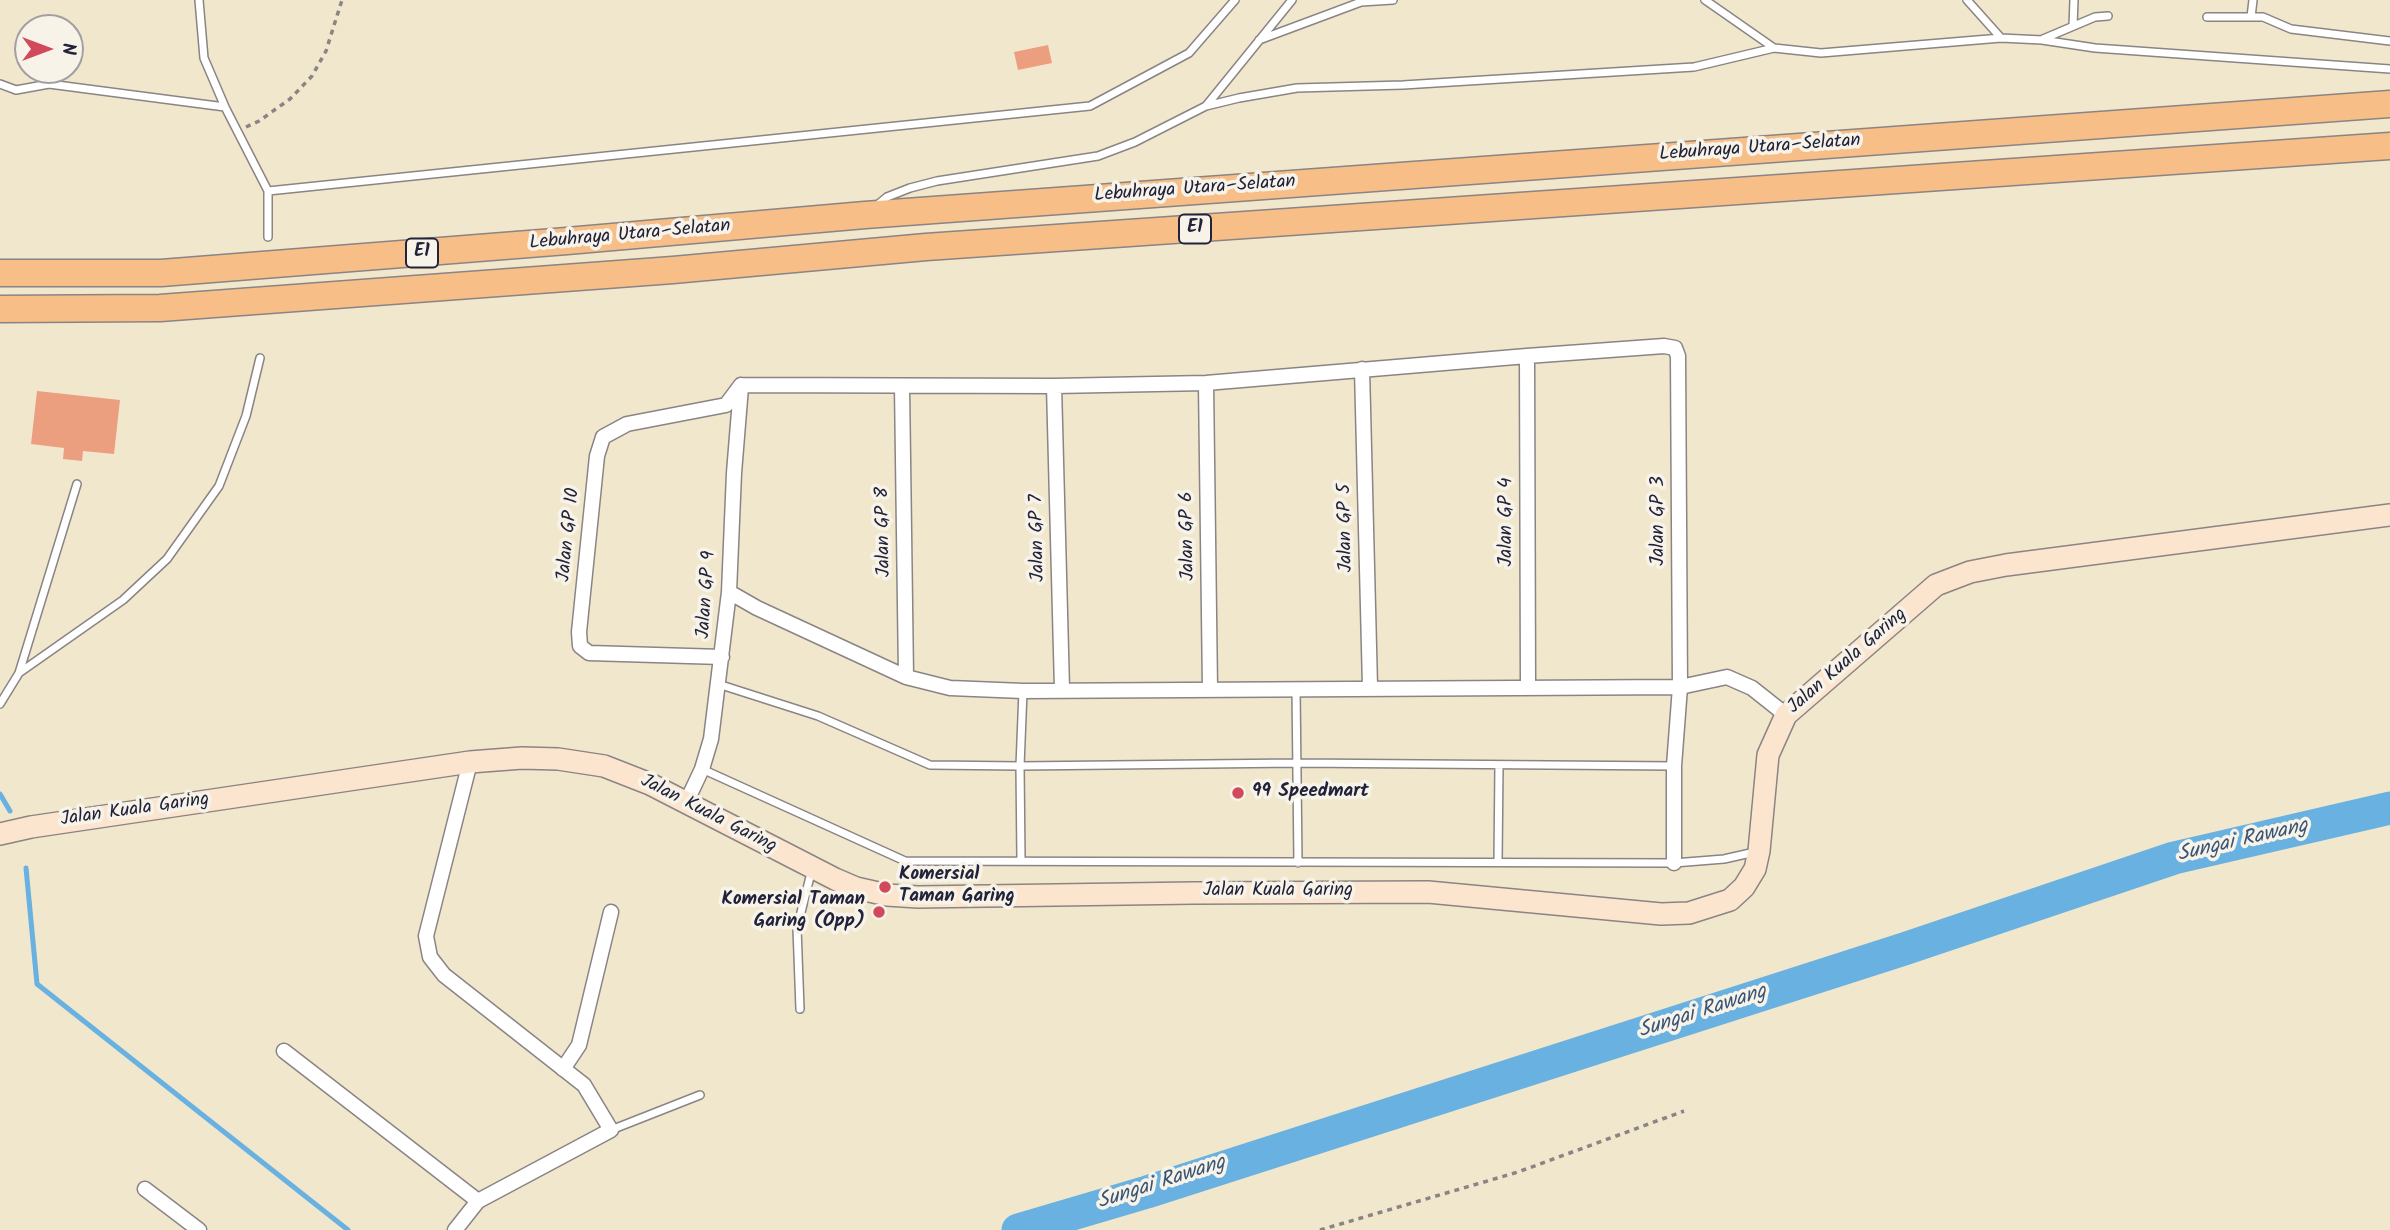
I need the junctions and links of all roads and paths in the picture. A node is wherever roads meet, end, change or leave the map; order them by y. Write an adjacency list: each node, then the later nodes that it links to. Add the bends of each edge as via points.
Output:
1 (199, 0): 23 (lane, via 204,58)
2 (342, 0): 24 (path, via 326,51 312,76 290,99)
3 (1235, 0): 26 (lane, via 1189,53 1090,106)
4 (1292, 0): 16 (lane)
5 (1394, 0): 16 (lane, via 1361,2)
6 (1705, 0): 18 (lane)
7 (1967, 0): 14 (lane)
8 (2074, 0): 13 (lane)
9 (2253, 0): 12 (lane)
10 (2108, 16): 13 (lane)
11 (2207, 16): 12 (lane)
12 (2251, 18): 17 (lane, via 2291,29)
13 (2073, 26): 15 (lane)
14 (2001, 38): 15 (lane); 18 (lane, via 1821,53)
15 (2042, 40): 19 (lane, via 2095,48)
16 (1259, 41): 22 (lane)
17 (2390, 41)
18 (1774, 48): 22 (lane, via 1694,66 1297,88)
19 (2390, 69)
20 (0, 84): 23 (lane, via 16,90 49,84)
21 (2390, 104): 27 (highway, Lebuhraya Utara–Selatan / E1)
22 (1206, 106): 27 (lane, via 1098,156 923,184 887,197)
23 (225, 107): 24 (lane)
24 (239, 131): 26 (lane)
25 (2390, 146): 30 (highway, Lebuhraya Utara–Selatan / E1, via 940,246 160,308)
26 (268, 191): 28 (lane)
27 (865, 215): 29 (highway, Lebuhraya Utara–Selatan / E1, via 161,274)
28 (268, 237)
29 (0, 274)
30 (0, 309)
31 (1527, 356): 33 (street); 47 (street, Jalan GP 3, via 1675,348); 48 (street, Jalan GP 4)
32 (260, 358): 42 (lane, via 246,416 219,486 167,559 122,600)
33 (1362, 369): 34 (street); 46 (street, Jalan GP 5)
34 (1206, 383): 37 (street); 50 (street, Jalan GP 6)
35 (741, 385): 36 (street); 40 (street, Jalan GP 9); 41 (street, Jalan GP 10, via 726,405 627,424 603,437 597,456 579,632 580,646 589,653)
36 (902, 386): 37 (street); 43 (street, Jalan GP 8)
37 (1054, 386): 49 (street, Jalan GP 7)
38 (77, 484): 42 (lane)
39 (2390, 515): 53 (street, Jalan Kuala Garing, via 1970,572 1936,585)
40 (729, 592): 41 (street, Jalan GP 9); 43 (street)
41 (722, 657): 44 (street, Jalan GP 9)
42 (19, 673): 52 (lane)
43 (906, 677): 51 (street, via 950,688)
44 (718, 684): 57 (lane, via 818,716 930,765); 59 (street, Jalan GP 9)
45 (1296, 687): 46 (street); 50 (street); 55 (lane)
46 (1370, 687): 48 (street)
47 (1680, 687): 48 (street); 53 (street, via 1727,677 1752,688); 58 (street, Jalan GP 3)
48 (1528, 688)
49 (1062, 689): 50 (street); 51 (street)
50 (1210, 690)
51 (1023, 691): 57 (lane)
52 (0, 704)
53 (1786, 715): 62 (street, Jalan Kuala Garing, via 1768,755)
54 (470, 762): 60 (street, Jalan Kuala Garing, via 558,759 604,766); 61 (street, Jalan Kuala Garing); 71 (street, via 426,936 430,957 444,975)
55 (1297, 763): 56 (lane); 57 (lane); 65 (lane)
56 (1499, 765): 58 (lane); 64 (lane)
57 (1020, 766): 63 (lane)
58 (1674, 766): 66 (street, Jalan GP 3)
59 (702, 769): 60 (street, Jalan GP 9); 63 (lane, via 905,861)
60 (686, 803): 67 (street, Jalan Kuala Garing)
61 (0, 834)
62 (1759, 851): 66 (lane); 67 (street, Jalan Kuala Garing, via 1755,869 1730,900 1689,913 1661,914 1428,892 918,897 856,888)
63 (1021, 860): 65 (lane)
64 (1498, 862): 65 (lane); 66 (lane)
65 (1298, 863)
66 (1674, 863)
67 (812, 868): 69 (lane, via 797,928)
68 (611, 912): 71 (street, via 579,1045)
69 (800, 1009)
70 (284, 1051): 76 (street)
71 (563, 1069): 74 (street, via 584,1085)
72 (700, 1095): 74 (lane)
73 (1684, 1111): 79 (path, via 1518,1172)
74 (611, 1130): 76 (street)
75 (145, 1189): 77 (street)
76 (478, 1201): 78 (street)
77 (199, 1230)
78 (455, 1230)
79 (1320, 1230)

